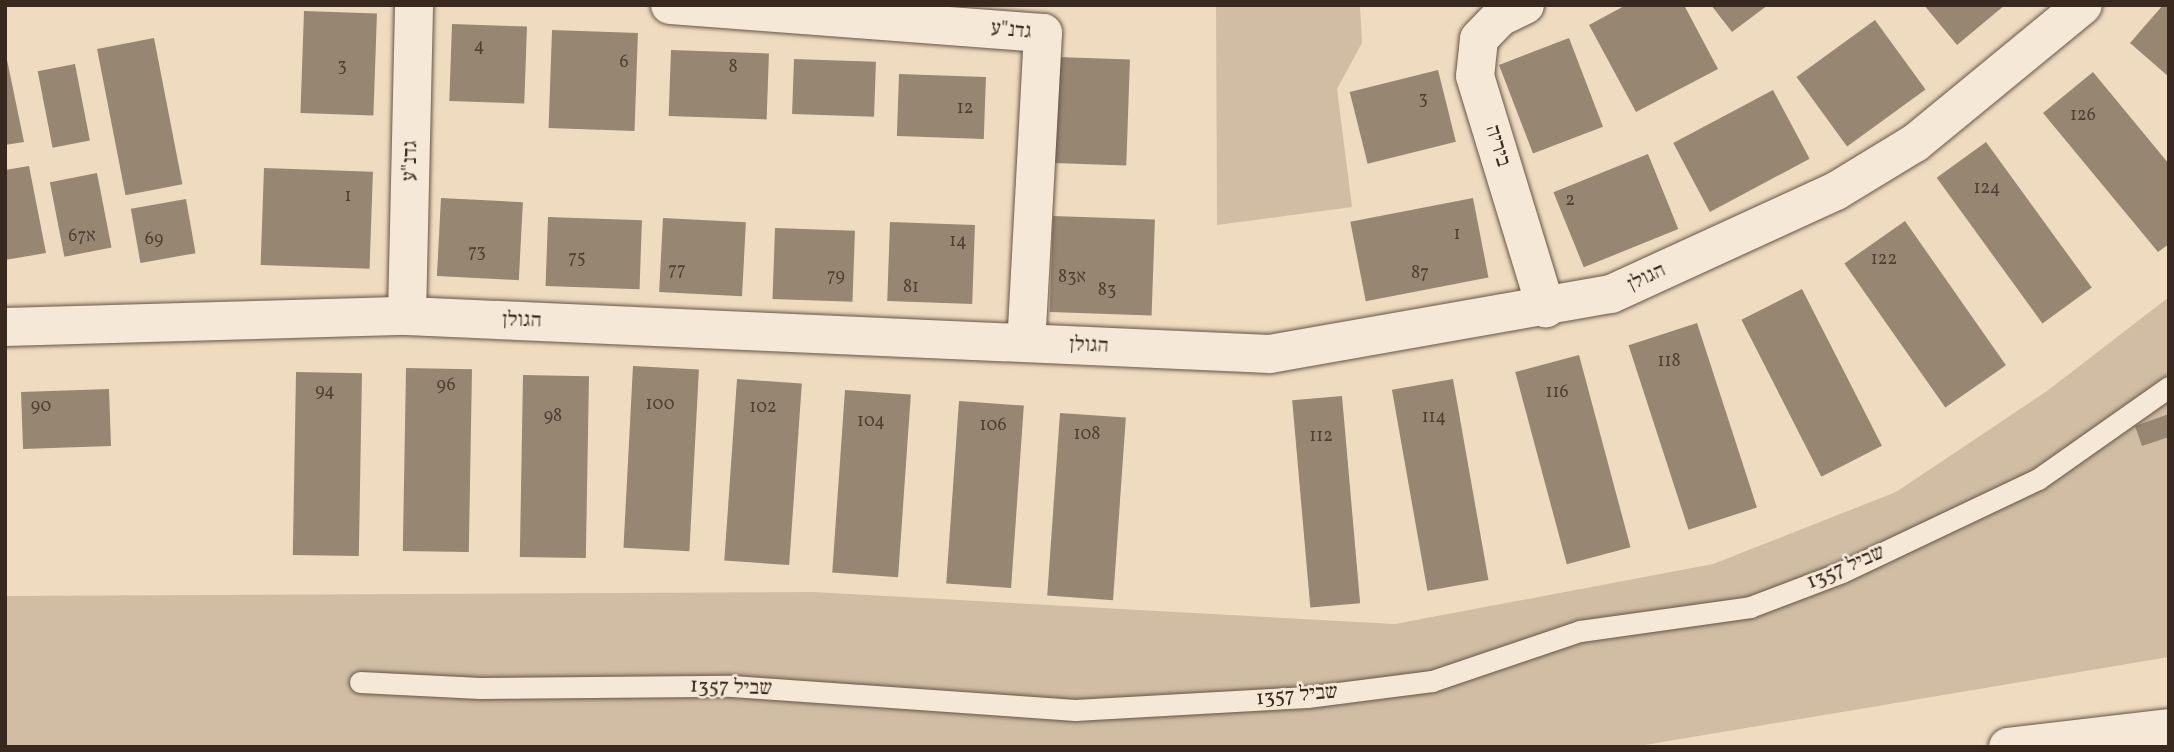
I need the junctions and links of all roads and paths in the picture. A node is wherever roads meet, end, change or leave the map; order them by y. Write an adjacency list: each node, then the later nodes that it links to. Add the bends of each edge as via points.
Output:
1 (414, 5): 6 (street, גדנ"ע)
2 (670, 5): 8 (street, גדנ"ע, via 1043,33)
3 (1525, 5): 5 (street, ביריה, via 1500,18 1479,39 1475,76)
4 (2082, 5): 5 (street, הגולן, via 1970,102 1915,143 1836,191 1611,294)
5 (1546, 308): 8 (street, הגולן, via 1270,354)
6 (407, 316): 7 (street, הגולן); 8 (street, הגולן)
7 (5, 327)
8 (1026, 342)
9 (2169, 387): 10 (lane, שביל 1357, via 2038,479 1842,572 1749,607 1580,631 1432,681 1307,697 1075,710 732,686 480,688)
10 (360, 682)
11 (2169, 728): 12 (street)
12 (2008, 747)

